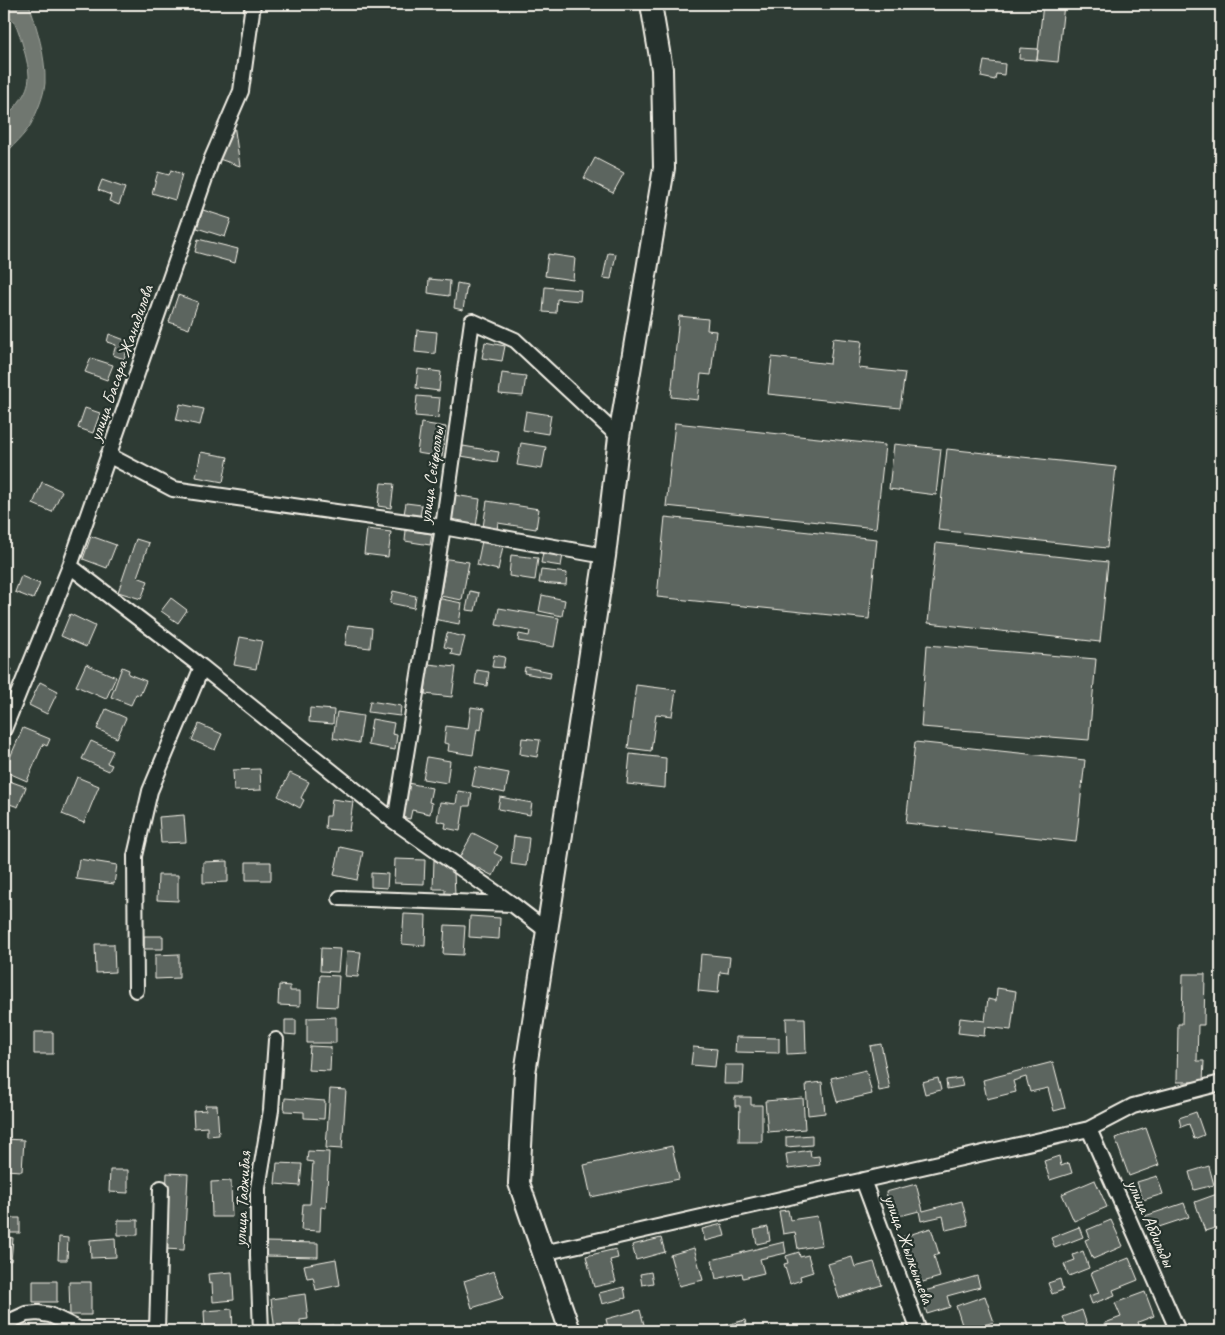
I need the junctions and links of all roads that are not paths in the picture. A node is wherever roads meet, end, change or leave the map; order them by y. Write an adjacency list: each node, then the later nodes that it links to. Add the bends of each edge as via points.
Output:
1 (253, 4): 4 (street, улица Басара Жанадилова, via 241,91 212,158)
2 (651, 4): 3 (street, via 662,69 664,168)
3 (619, 437): 5 (street, улица Сейфоллы, via 515,340 472,320); 6 (street)
4 (108, 455): 5 (street, via 173,489); 7 (street, улица Басара Жанадилова)
5 (443, 527): 6 (street); 10 (street, улица Сейфоллы)
6 (604, 556): 13 (street)
7 (70, 566): 8 (street); 9 (street, улица Басара Жанадилова)
8 (202, 667): 10 (street); 14 (street, via 150,791 135,856)
9 (4, 729)
10 (395, 822): 12 (street)
11 (340, 898): 12 (street)
12 (512, 904): 13 (street)
13 (547, 931): 20 (street, via 525,1073 519,1183)
14 (136, 990)
15 (276, 1040): 23 (street, улица Таджибая, via 271,1110 258,1188)
16 (1221, 1083): 17 (street, via 1133,1106)
17 (1089, 1129): 18 (street); 26 (street, улица Абдильды)
18 (863, 1180): 20 (street); 25 (street, улица Жылкышева)
19 (161, 1188): 22 (street)
20 (543, 1253): 24 (street)
21 (4, 1324): 22 (street, via 26,1314 38,1313 79,1329)
22 (157, 1330)
23 (261, 1331)
24 (570, 1331)
25 (919, 1331)
26 (1178, 1331)

